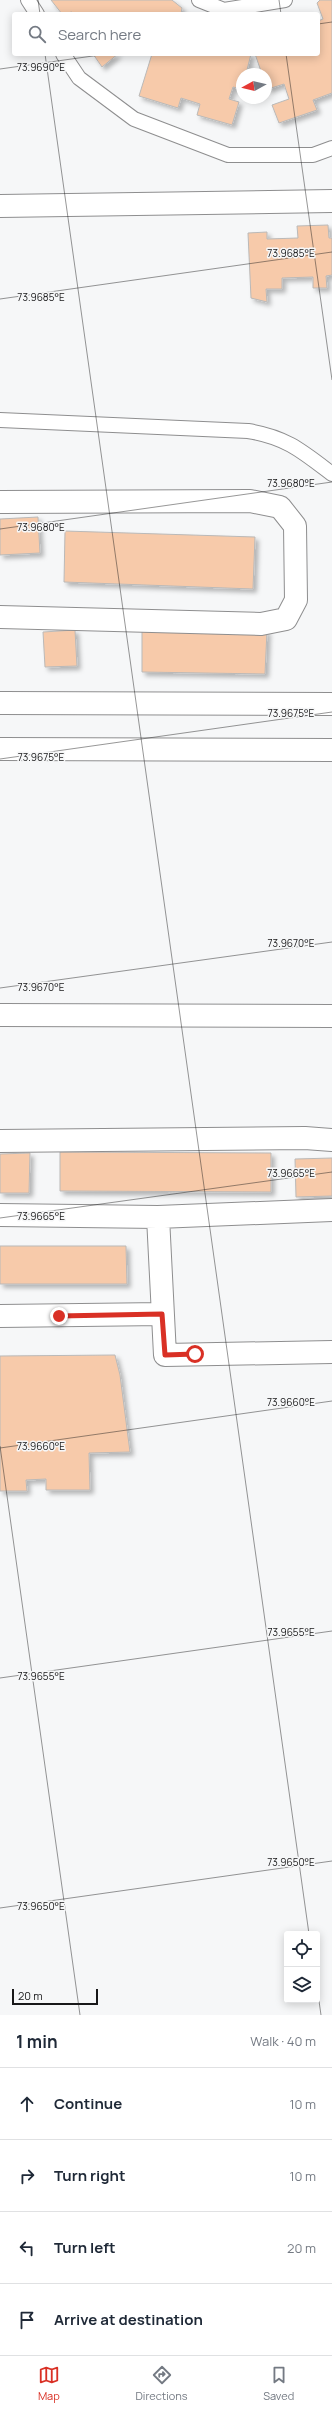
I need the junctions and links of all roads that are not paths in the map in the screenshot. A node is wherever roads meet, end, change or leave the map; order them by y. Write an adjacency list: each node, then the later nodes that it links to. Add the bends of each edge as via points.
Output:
1 (28, 0): 4 (lane)
2 (199, 0): 3 (lane, via 224,10)
3 (285, 0)
4 (36, 12)
5 (64, 56): 6 (lane, via 79,78 134,119 228,155 313,155)
6 (332, 148)
7 (332, 201): 8 (street)
8 (0, 206)
9 (0, 420): 10 (lane, via 272,434 310,456)
10 (332, 474)
11 (0, 502): 12 (street, via 250,500 280,507 295,526 296,600 286,619 261,624)
12 (0, 617)
13 (0, 703): 14 (street)
14 (332, 704)
15 (0, 749): 16 (street)
16 (332, 750)
17 (0, 1015): 18 (street)
18 (332, 1016)
19 (332, 1140): 20 (street, via 305,1138)
20 (0, 1141)
21 (332, 1210): 23 (street)
22 (0, 1216): 23 (street)
23 (158, 1217): 24 (street)
24 (162, 1314): 25 (street); 26 (street, via 165,1355)
25 (0, 1316)
26 (332, 1352)

